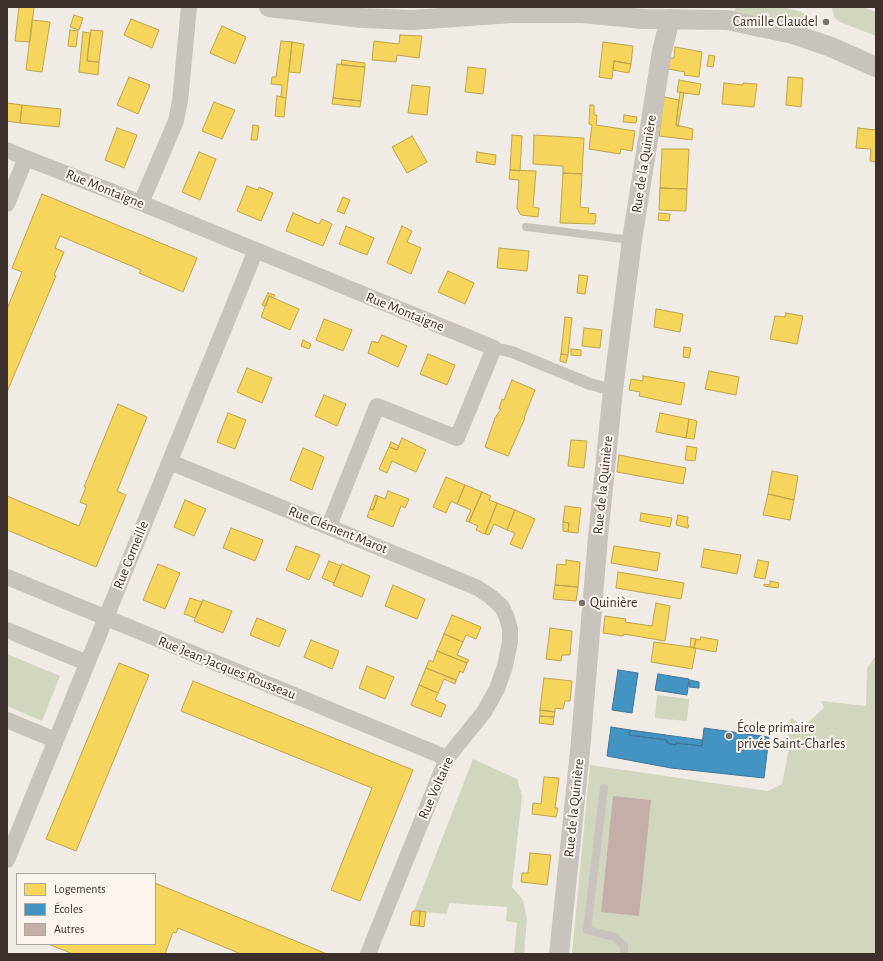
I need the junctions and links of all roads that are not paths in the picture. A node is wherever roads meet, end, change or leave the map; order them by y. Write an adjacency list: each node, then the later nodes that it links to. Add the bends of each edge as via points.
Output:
1 (189, 7): 8 (street, via 176,121)
2 (269, 7): 3 (street, via 362,18 412,20)
3 (514, 10): 4 (street, via 644,19)
4 (675, 13): 5 (street, via 727,20 793,34 832,47); 11 (street, Rue de la Quinière, via 662,51)
5 (876, 67)
6 (7, 150): 7 (street, Rue Montaigne)
7 (26, 158): 8 (street, Rue Montaigne); 9 (street)
8 (141, 203): 12 (street, Rue Montaigne)
9 (7, 204)
10 (526, 227): 11 (lane)
11 (632, 240): 14 (street, Rue de la Quinière)
12 (256, 250): 13 (street, Rue Montaigne); 15 (street, Rue Corneille)
13 (494, 348): 14 (street, via 512,352 590,384); 16 (street, via 457,438 377,406)
14 (613, 390): 28 (street, Rue de la Quinière)
15 (170, 462): 16 (street, Rue Clément Marot); 19 (street, Rue Corneille)
16 (329, 526): 18 (street, Rue Clément Marot, via 478,588)
17 (7, 577): 19 (street, Rue Jean-Jacques Rousseau)
18 (502, 607): 24 (street, Rue Voltaire, via 510,629 508,655 501,679 484,712)
19 (105, 618): 21 (street, Rue Corneille); 24 (street, Rue Jean-Jacques Rousseau)
20 (7, 630): 21 (street)
21 (87, 663): 23 (street, Rue Corneille)
22 (7, 720): 23 (street)
23 (55, 740): 26 (street, Rue Corneille)
24 (447, 758): 27 (street, Rue Voltaire)
25 (604, 788): 29 (lane, via 587,930 616,937 624,946)
26 (7, 860)
27 (368, 954)
28 (559, 954)
29 (624, 954)

